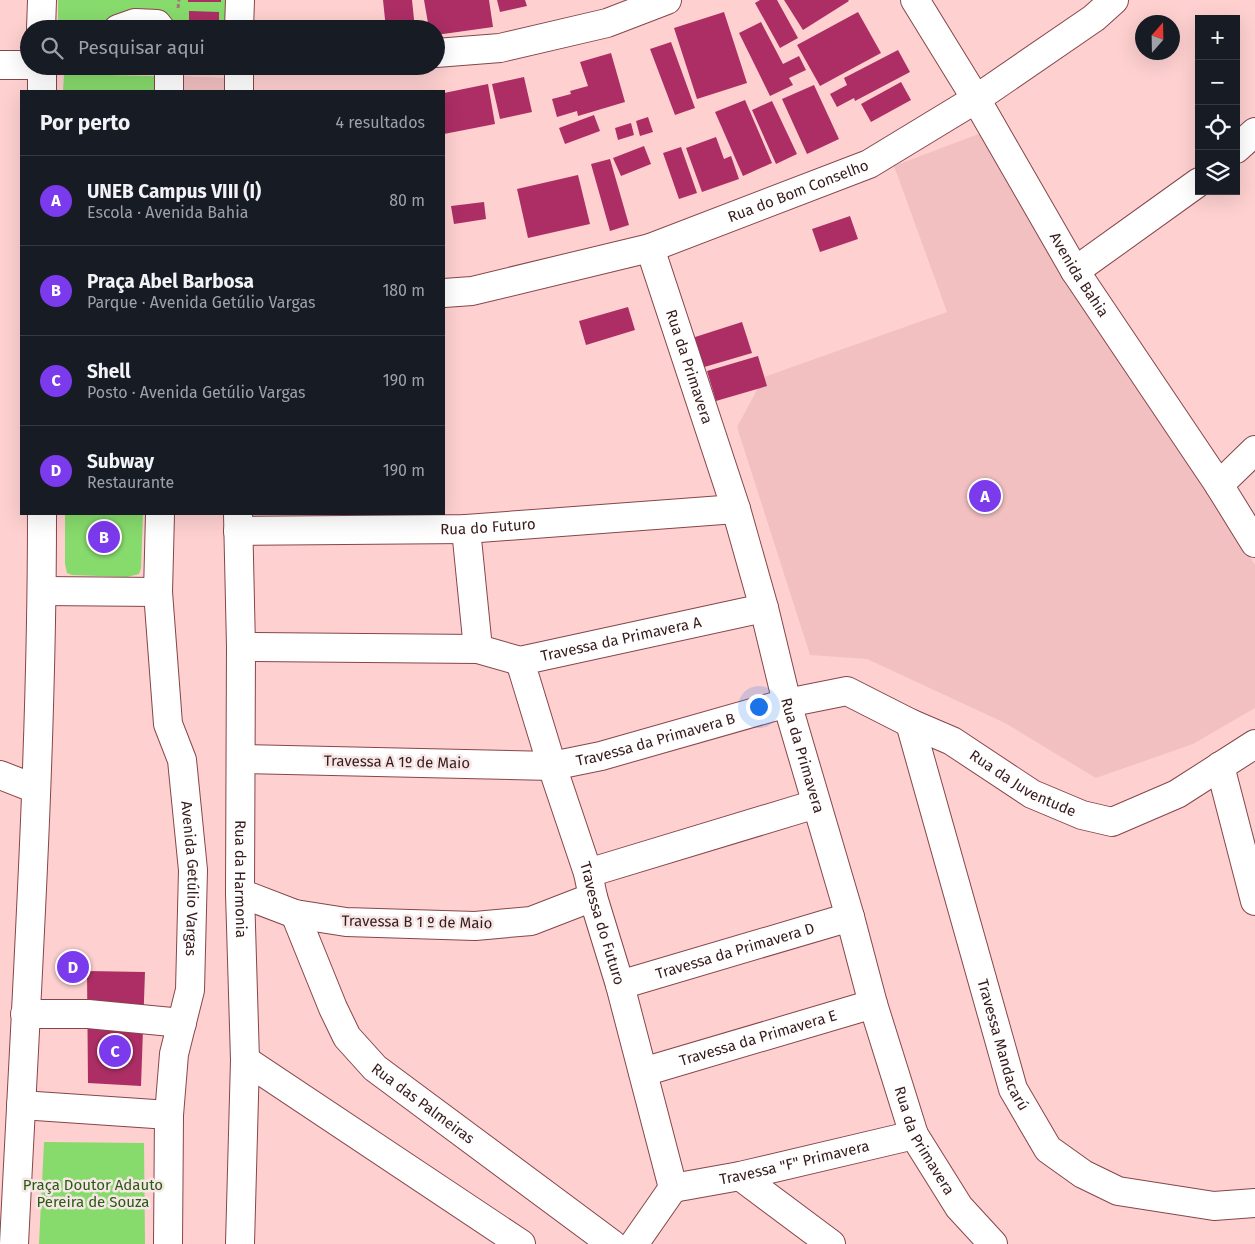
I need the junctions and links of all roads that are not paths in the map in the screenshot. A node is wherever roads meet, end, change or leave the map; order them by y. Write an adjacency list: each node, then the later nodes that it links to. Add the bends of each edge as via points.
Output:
1 (42, 0): 6 (street)
2 (240, 0): 7 (street)
3 (667, 0): 8 (street, via 607,23 500,48)
4 (914, 0): 17 (street, Avenida Bahia)
5 (1114, 0): 17 (street, Rua do Bom Conselho, via 1094,18)
6 (42, 20)
7 (239, 20)
8 (445, 52)
9 (0, 65): 10 (street)
10 (20, 65)
11 (42, 75): 14 (street)
12 (169, 75): 15 (street)
13 (238, 75): 16 (street)
14 (42, 90)
15 (169, 90)
16 (239, 90)
17 (976, 99): 21 (street, Rua do Bom Conselho, via 869,164); 22 (street, Avenida Bahia)
18 (1255, 132): 19 (street)
19 (1240, 145)
20 (1195, 185): 22 (street)
21 (650, 248): 23 (street, Rua do Bom Conselho, via 472,291); 26 (street, Rua da Primavera)
22 (1075, 271): 25 (street, Avenida Bahia)
23 (445, 293)
24 (1255, 450): 25 (street)
25 (1219, 485): 31 (street, Avenida Bahia)
26 (736, 509): 30 (street, Rua do Futuro); 34 (street, Rua da Primavera)
27 (42, 515): 32 (street)
28 (160, 515): 33 (street, Avenida Getúlio Vargas)
29 (238, 522): 30 (street, Rua do Futuro); 35 (street, Rua da Harmonia)
30 (466, 530): 36 (street)
31 (1255, 543)
32 (42, 591): 33 (street); 45 (street)
33 (158, 592): 55 (street, Avenida Getúlio Vargas, via 168,724 182,760 193,870 190,990)
34 (764, 608): 37 (street, Travessa da Primavera A); 38 (street, Rua da Primavera)
35 (241, 647): 36 (street, Travessa da Primavera A); 41 (street, Rua da Harmonia)
36 (478, 648): 37 (street, Travessa da Primavera A)
37 (520, 661): 42 (street, Travessa do Futuro)
38 (787, 703): 39 (street, Rua da Juventude, via 848,691); 42 (street, Travessa da Primavera B, via 601,756); 46 (street, Rua da Primavera)
39 (910, 722): 43 (street, Rua da Juventude, via 952,741 1032,794 1082,815 1112,822 1177,794); 63 (street, Travessa Mandacarú, via 1013,1089 1048,1149 1083,1174 1118,1191 1214,1206)
40 (1255, 744): 43 (street, Rua da Juventude)
41 (242, 759): 42 (street, Travessa A 1º de Maio); 48 (street, Rua da Harmonia)
42 (552, 766): 47 (street, Travessa do Futuro)
43 (1220, 766): 49 (street)
44 (0, 775): 45 (street)
45 (36, 790): 54 (street)
46 (816, 804): 47 (street, Travessa B 1 º de Maio); 51 (street, Rua da Primavera)
47 (591, 885): 50 (street, Travessa B 1 º de Maio, via 531,921 475,926 346,922); 52 (street, Travessa do Futuro)
48 (240, 893): 50 (street, Travessa B 1 º de Maio); 56 (street, Rua da Harmonia)
49 (1255, 902)
50 (295, 914): 68 (street, Rua das Palmeiras, via 347,1037 375,1068)
51 (850, 917): 52 (street, Travessa da Primavera D); 53 (street, Rua da Primavera)
52 (620, 984): 57 (street, Travessa do Futuro)
53 (873, 1004): 57 (street, Travessa da Primavera E); 60 (street, Rua da Primavera)
54 (25, 1014): 55 (street, via 88,1014); 58 (street)
55 (182, 1023): 59 (street, Avenida Getúlio Vargas, via 174,1054)
56 (245, 1060): 66 (street, Rua da Harmonia); 67 (street)
57 (643, 1072): 62 (street, Travessa do Futuro)
58 (21, 1105): 59 (street); 64 (street)
59 (169, 1115): 65 (street, Avenida Getúlio Vargas)
60 (914, 1135): 61 (street, Travessa "F" Primavera); 71 (street, Rua da Primavera, via 959,1207)
61 (740, 1176): 62 (street, Travessa "F" Primavera); 70 (street)
62 (673, 1188): 69 (street)
63 (1255, 1203)
64 (14, 1244)
65 (168, 1244)
66 (240, 1244)
67 (521, 1244)
68 (612, 1244)
69 (634, 1244)
70 (831, 1244)
71 (993, 1244)

